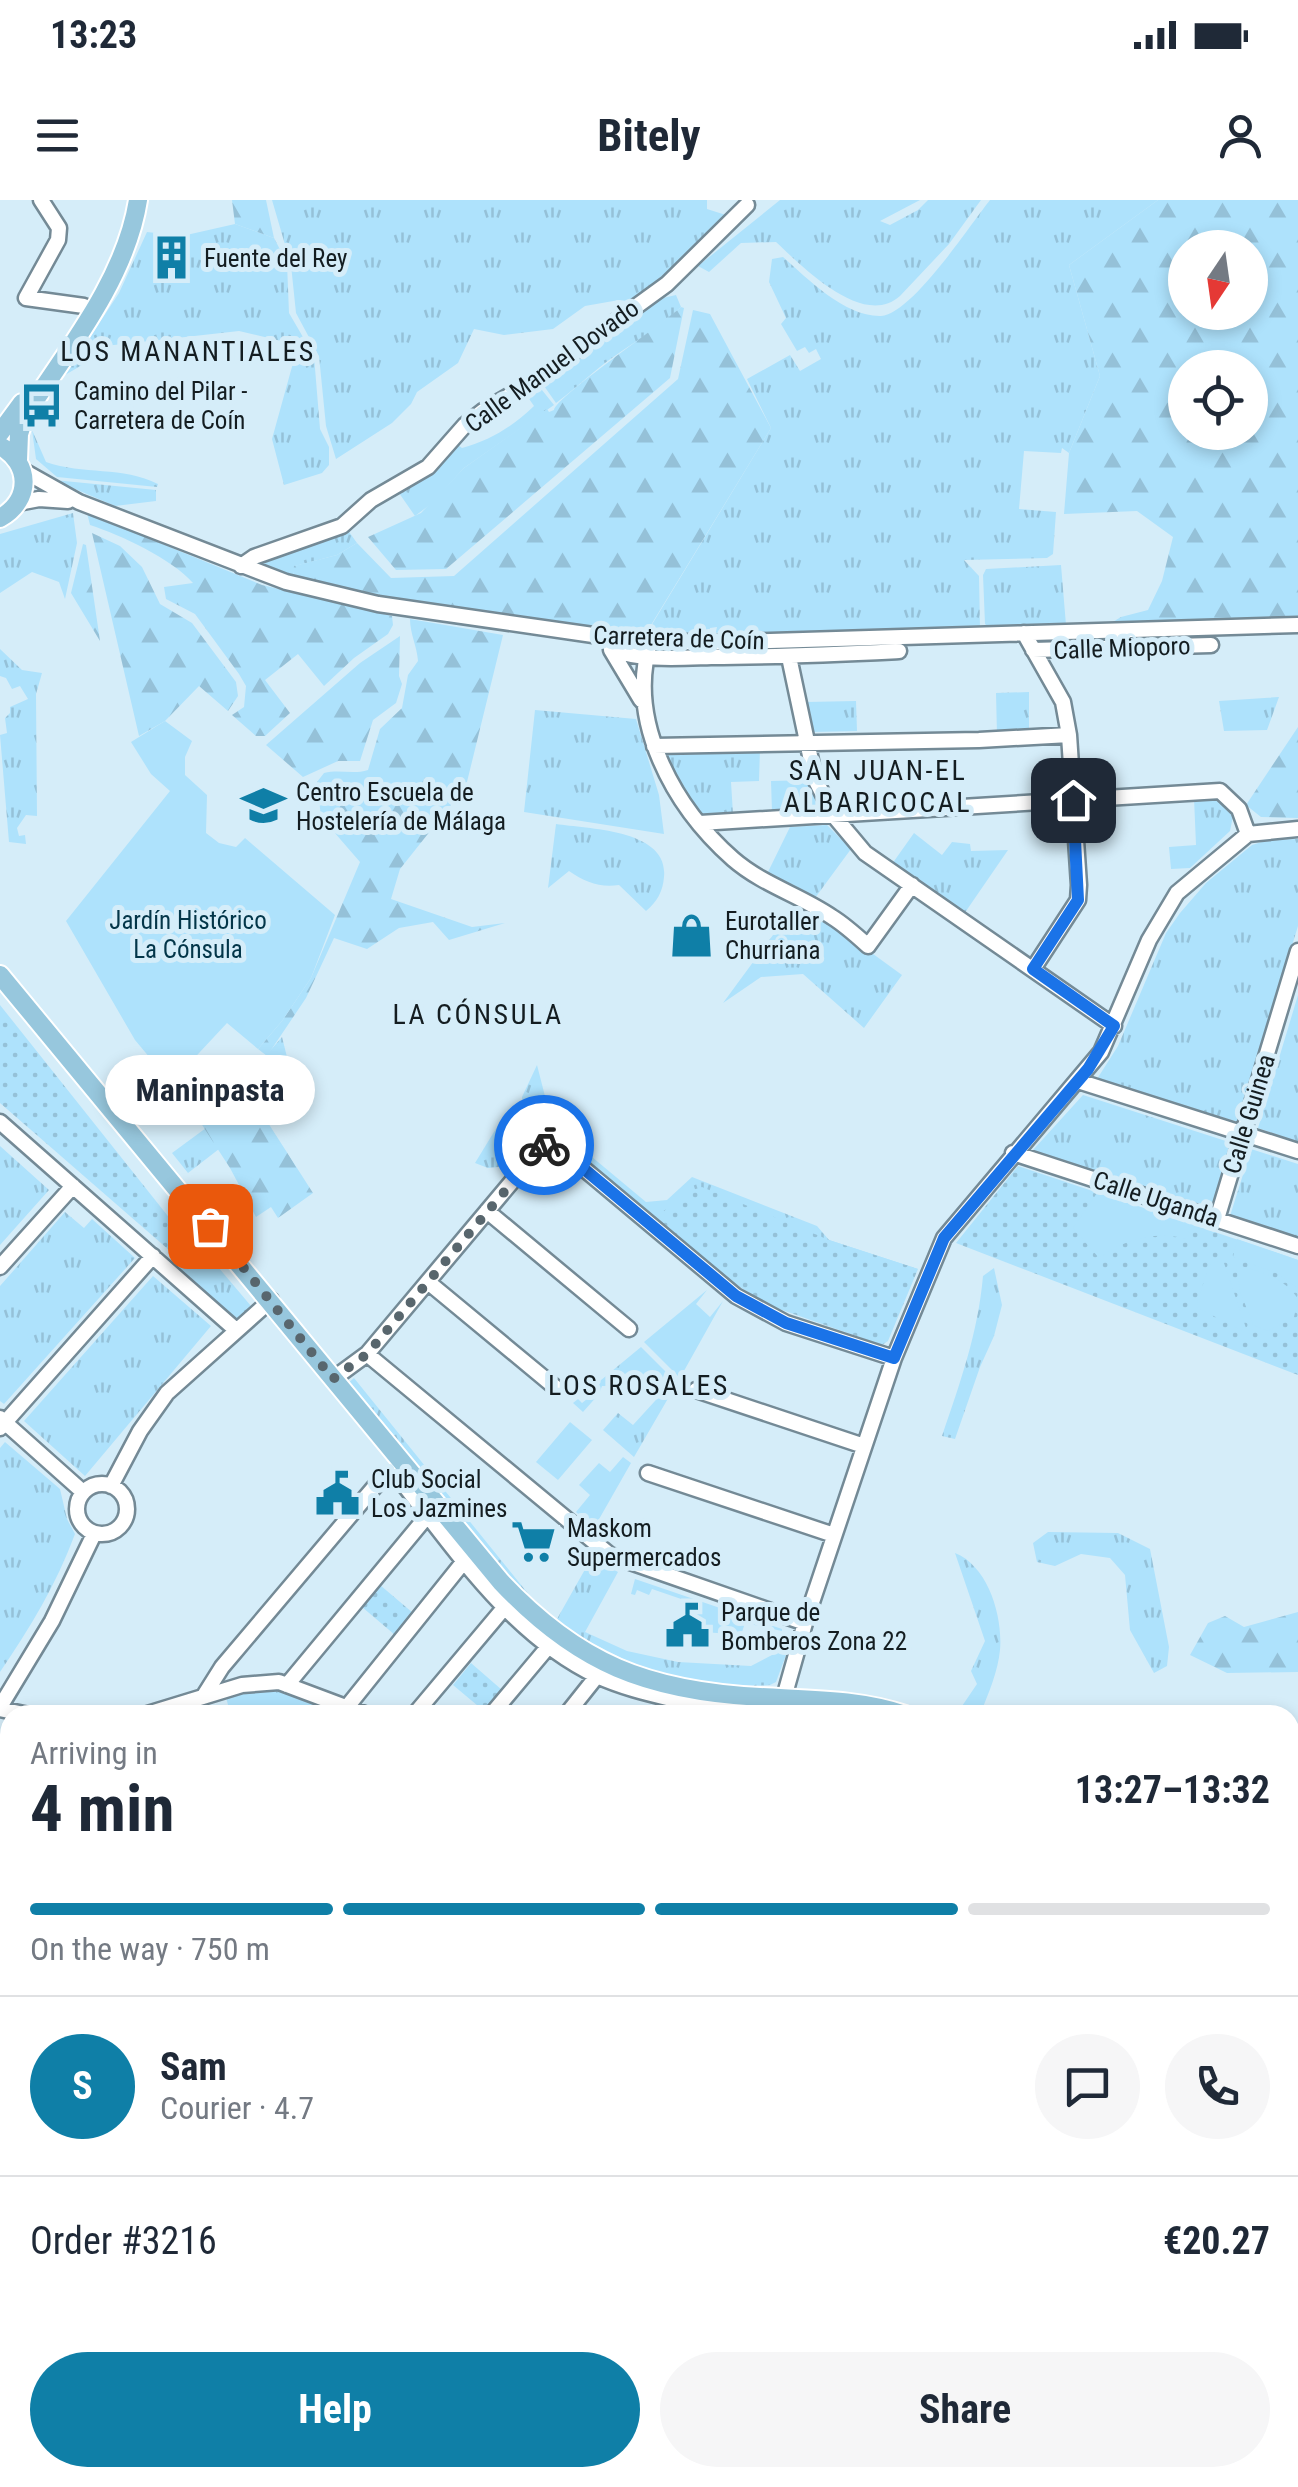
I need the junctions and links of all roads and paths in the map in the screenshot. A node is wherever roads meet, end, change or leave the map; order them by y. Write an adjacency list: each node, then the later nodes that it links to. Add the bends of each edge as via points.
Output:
1 (41, 200): 5 (street, via 60,228 26,298)
2 (126, 200): 5 (main road, via 119,239)
3 (138, 200): 8 (main road, via 118,270 25,415)
4 (747, 205): 12 (street, Calle Manuel Dovado, via 666,284 474,418 428,468 371,500 342,526)
5 (84, 306): 6 (main road)
6 (0, 433)
7 (0, 446): 8 (main road)
8 (20, 465): 9 (street, Carretera de Coín); 10 (main road, via 24,487)
9 (79, 502): 10 (street, Carretera de Coín); 12 (street, Carretera de Coín)
10 (18, 504): 11 (main road)
11 (0, 518)
12 (240, 566): 15 (street, Carretera de Coín, via 378,604)
13 (1298, 624): 14 (street, Carretera de Coín)
14 (1024, 634): 16 (street, Carretera de Coín); 20 (street)
15 (593, 636): 16 (street, Carretera de Coín); 18 (street)
16 (651, 640): 21 (street)
17 (1211, 644): 20 (street, Calle Mioporo)
18 (611, 649): 21 (street, Carretera de Coín); 23 (street)
19 (898, 650): 22 (street, Carretera de Coín)
20 (1033, 650): 24 (street, via 1063,702)
21 (646, 656): 22 (street, Carretera de Coín); 23 (street)
22 (789, 657): 25 (street)
23 (646, 710): 26 (street)
24 (1069, 735): 25 (street); 27 (street)
25 (805, 742): 26 (street); 28 (street)
26 (654, 746): 29 (street)
27 (1073, 800): 28 (street); 31 (street, via 1220,792 1239,809); 34 (street, via 1078,900)
28 (834, 816): 29 (street); 32 (street, via 865,853)
29 (700, 824): 32 (street, via 745,868 832,916 868,946)
30 (1298, 830): 31 (street)
31 (1248, 834): 36 (street, via 1177,893 1149,940)
32 (912, 885): 34 (street)
33 (1298, 951): 39 (street, Calle Guinea)
34 (1033, 969): 36 (street)
35 (0, 975): 49 (main road)
36 (1114, 1026): 37 (street)
37 (1078, 1081): 39 (street); 41 (street)
38 (0, 1122): 42 (street)
39 (1243, 1133): 40 (street); 44 (street, Calle Guinea)
40 (1298, 1151)
41 (1013, 1153): 44 (street, Calle Uganda); 53 (street, via 944,1238)
42 (73, 1186): 46 (street); 47 (street)
43 (487, 1211): 48 (street); 51 (street); 53 (street, via 548,1143 747,1303 786,1323)
44 (1217, 1219): 45 (street, Calle Uganda)
45 (1298, 1246)
46 (153, 1256): 50 (street); 57 (street)
47 (0, 1267)
48 (428, 1282): 52 (street); 55 (street)
49 (270, 1300): 50 (street); 54 (main road)
50 (236, 1330): 60 (street, via 167,1394)
51 (629, 1330)
52 (367, 1354): 54 (street); 67 (street, via 610,1555)
53 (894, 1358): 58 (street)
54 (333, 1379): 72 (main road, via 501,1582 568,1643 650,1681)
55 (556, 1388)
56 (696, 1390): 58 (street)
57 (2, 1423): 61 (street)
58 (864, 1446): 64 (street)
59 (648, 1473): 64 (street)
60 (110, 1486): 61 (street); 63 (street, via 124,1496 127,1514 111,1533)
61 (84, 1492): 63 (street, via 77,1516)
62 (428, 1515): 65 (street); 70 (street); 71 (street, via 397,1476 382,1478)
63 (94, 1534): 73 (street)
64 (834, 1535): 67 (street)
65 (465, 1560): 66 (street); 76 (street)
66 (504, 1608): 68 (street); 77 (street)
67 (804, 1623): 83 (street)
68 (548, 1647): 69 (street); 78 (street)
69 (598, 1676): 79 (street); 80 (street)
70 (288, 1684): 71 (street); 75 (street)
71 (205, 1694): 74 (street)
72 (759, 1697): 81 (street); 82 (main road)
73 (2, 1705)
74 (178, 1705)
75 (342, 1705)
76 (349, 1705)
77 (422, 1705)
78 (499, 1705)
79 (574, 1705)
80 (714, 1705)
81 (747, 1705)
82 (778, 1705)
83 (780, 1705)
84 (789, 1705): 85 (main road)
85 (856, 1705)

